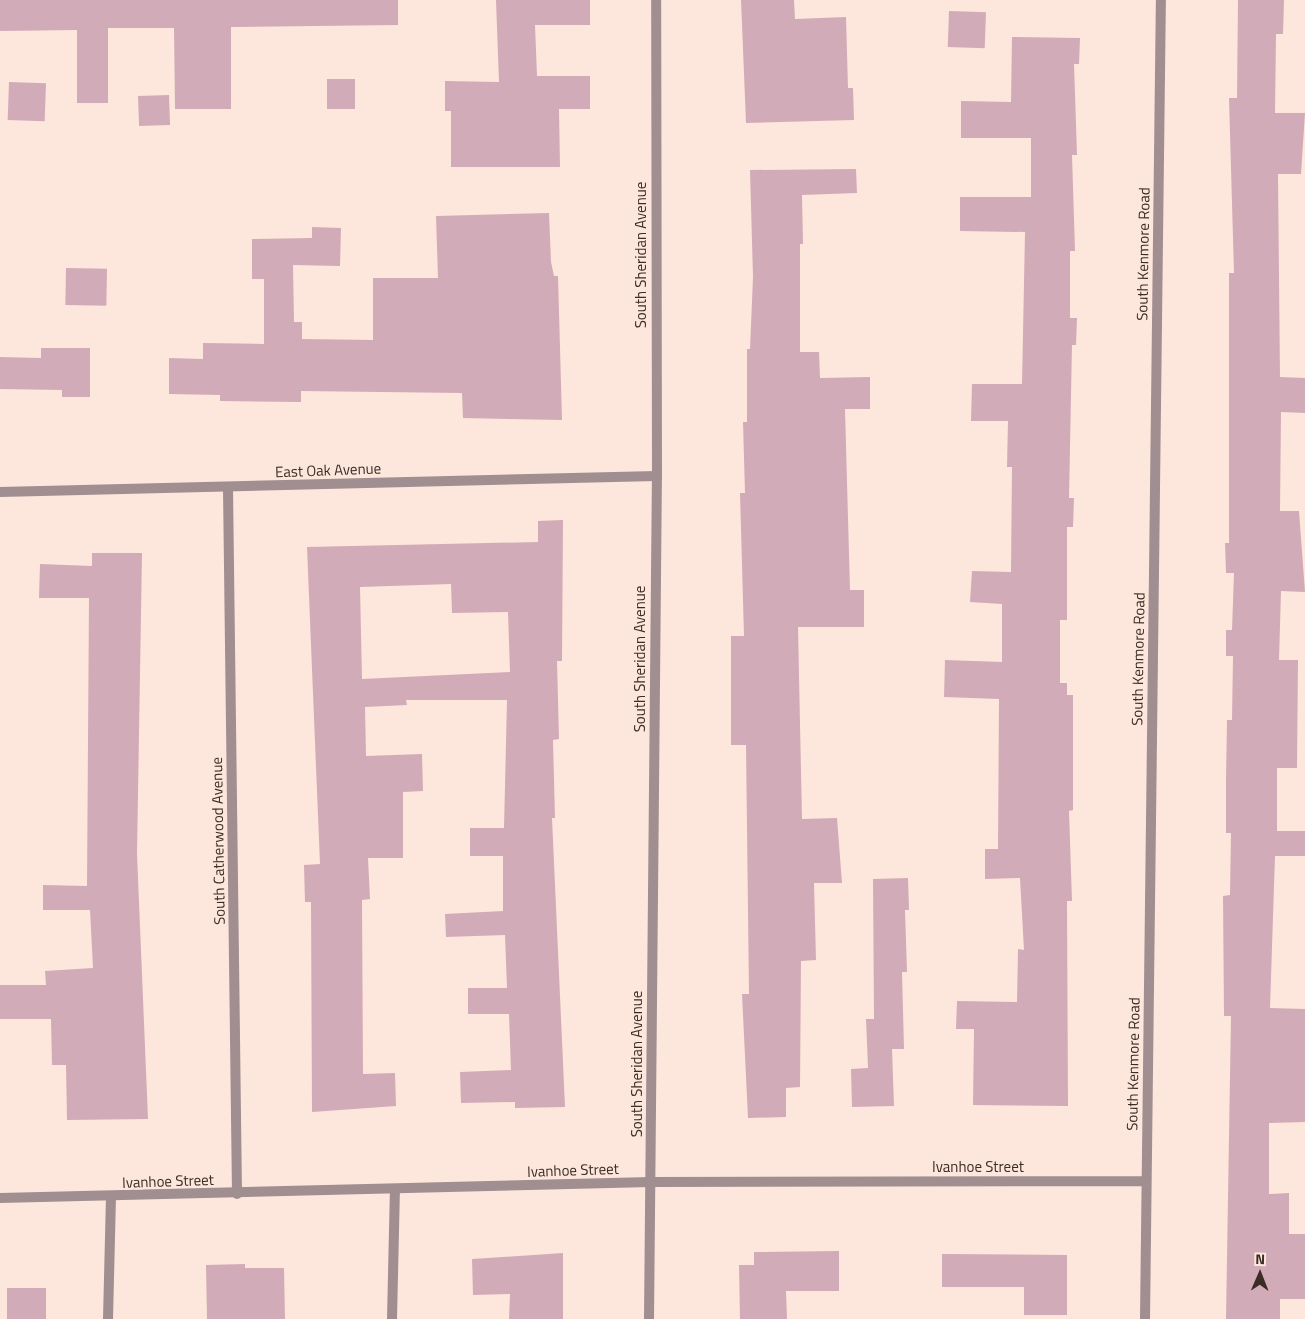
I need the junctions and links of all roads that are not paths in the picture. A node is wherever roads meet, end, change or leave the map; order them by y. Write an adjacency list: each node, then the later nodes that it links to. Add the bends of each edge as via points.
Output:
1 (656, 0): 3 (street, South Sheridan Avenue)
2 (1161, 0): 6 (street, South Kenmore Road)
3 (657, 476): 4 (street, East Oak Avenue); 7 (street, South Sheridan Avenue)
4 (228, 488): 5 (street, East Oak Avenue); 9 (street, South Catherwood Avenue)
5 (0, 492)
6 (1146, 1181): 7 (street, Ivanhoe Street); 15 (street, South Kenmore Road)
7 (650, 1182): 8 (street, Ivanhoe Street); 14 (street, South Sheridan Avenue)
8 (395, 1190): 9 (street, Ivanhoe Street); 13 (street)
9 (237, 1194): 11 (street, Ivanhoe Street)
10 (0, 1198): 11 (street, Ivanhoe Street)
11 (111, 1198): 12 (street)
12 (108, 1319)
13 (392, 1319)
14 (649, 1319)
15 (1145, 1319)

